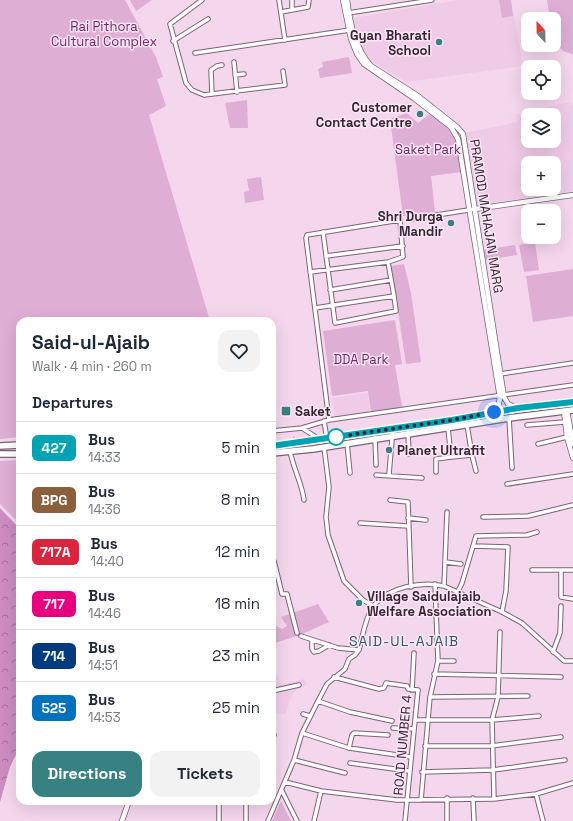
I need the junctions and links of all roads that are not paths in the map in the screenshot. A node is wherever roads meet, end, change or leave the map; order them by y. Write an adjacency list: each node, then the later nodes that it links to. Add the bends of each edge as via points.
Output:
1 (202, 0): 14 (street, via 170,22)
2 (279, 0): 9 (street)
3 (292, 0): 8 (street)
4 (309, 0): 8 (street, via 308,7)
5 (343, 0): 10 (street, PRAMOD MAHAJAN MARG)
6 (347, 0): 10 (street, PRAMOD MAHAJAN MARG)
7 (431, 0): 10 (street)
8 (292, 10): 9 (street)
9 (281, 12): 13 (street)
10 (347, 14): 12 (street, PRAMOD MAHAJAN MARG)
11 (208, 19): 14 (street)
12 (351, 30): 13 (street); 24 (street, PRAMOD MAHAJAN MARG, via 362,55 371,66 418,96 460,130 464,139)
13 (286, 40): 15 (street)
14 (173, 41): 22 (street, via 186,83 198,94)
15 (195, 53)
16 (234, 62): 20 (street)
17 (222, 65): 22 (street, via 211,70)
18 (283, 71): 21 (street, via 285,85)
19 (244, 74): 20 (street)
20 (235, 75): 21 (street)
21 (237, 92): 22 (street)
22 (212, 94)
23 (573, 195): 24 (street)
24 (472, 209): 25 (street); 37 (street, PRAMOD MAHAJAN MARG)
25 (411, 219)
26 (323, 232): 27 (street, via 400,220); 28 (street); 31 (street, via 307,235)
27 (403, 246): 28 (street); 29 (street, via 404,257)
28 (326, 256): 30 (street)
29 (388, 262): 30 (street); 32 (street)
30 (327, 270): 31 (street); 33 (street)
31 (310, 272): 36 (street)
32 (391, 280): 33 (street); 34 (street)
33 (330, 290): 35 (street)
34 (394, 296): 35 (street); 35 (street, via 396,311 335,323)
35 (332, 306): 36 (street)
36 (315, 308): 47 (street)
37 (493, 343): 39 (street, PRAMOD MAHAJAN MARG); 41 (street, PRAMOD MAHAJAN MARG)
38 (573, 363): 39 (street)
39 (500, 374): 41 (street, PRAMOD MAHAJAN MARG)
40 (573, 385): 41 (street)
41 (502, 395): 43 (street, PRAMOD MAHAJAN MARG); 45 (street, PRAMOD MAHAJAN MARG); 47 (street)
42 (573, 402): 43 (main road)
43 (516, 408): 45 (main road)
44 (568, 411): 46 (main road); 49 (street); 64 (street)
45 (494, 412): 53 (main road)
46 (509, 418): 50 (main road); 78 (street)
47 (329, 420): 48 (street)
48 (324, 421): 52 (street); 60 (street)
49 (565, 422): 51 (street); 58 (street)
50 (467, 425): 54 (main road); 74 (street)
51 (528, 425)
52 (302, 428): 55 (street); 61 (street)
53 (393, 428): 57 (street); 60 (main road)
54 (448, 428): 56 (main road); 75 (street)
55 (276, 431)
56 (408, 433): 57 (main road); 73 (street)
57 (393, 436): 59 (main road); 82 (street)
58 (567, 437): 63 (street); 76 (street)
59 (375, 438): 62 (main road); 77 (street)
60 (327, 439): 61 (main road)
61 (320, 440): 67 (main road)
62 (347, 443): 68 (main road); 81 (street)
63 (538, 444)
64 (573, 444)
65 (16, 445): 66 (main road)
66 (0, 446)
67 (276, 446)
68 (324, 447): 69 (main road); 109 (street, via 330,487 326,517 328,535 344,581)
69 (290, 451): 70 (main road); 87 (street, via 303,487)
70 (276, 453)
71 (0, 454): 72 (main road)
72 (16, 454)
73 (409, 454)
74 (472, 455): 75 (street); 79 (street)
75 (451, 456): 80 (street, via 436,459)
76 (573, 458)
77 (376, 465)
78 (512, 468)
79 (476, 471)
80 (436, 472)
81 (350, 473)
82 (389, 474): 84 (street); 85 (street)
83 (573, 474): 86 (street)
84 (376, 475)
85 (422, 478)
86 (507, 484)
87 (304, 500)
88 (390, 500): 92 (street, via 407,501)
89 (573, 505): 91 (street, via 528,516)
90 (447, 512): 98 (street)
91 (483, 517)
92 (408, 518): 93 (street); 95 (street)
93 (426, 520)
94 (360, 523): 95 (street)
95 (408, 526): 106 (street)
96 (537, 532): 97 (street, via 527,535 478,535)
97 (473, 546): 107 (street); 111 (street, via 508,547 506,591)
98 (444, 562): 99 (street); 105 (street)
99 (461, 564)
100 (276, 569): 112 (street, via 282,594 287,594)
101 (532, 570): 103 (street)
102 (573, 570): 103 (street)
103 (561, 571): 108 (street, via 561,597)
104 (434, 584): 105 (street); 106 (street); 120 (street)
105 (444, 586): 107 (street)
106 (411, 587): 109 (street, via 390,592)
107 (458, 593): 111 (street)
108 (573, 599)
109 (373, 606): 117 (street)
110 (562, 606): 118 (street, via 560,634)
111 (502, 612): 118 (street, via 522,623)
112 (297, 632)
113 (500, 632): 124 (street)
114 (301, 636): 115 (street)
115 (312, 641): 116 (street); 116 (street, via 314,652)
116 (329, 645): 117 (street)
117 (359, 650): 126 (street, via 349,659 345,669)
118 (553, 652): 122 (street, via 564,661)
119 (414, 654): 129 (street)
120 (438, 661): 121 (street); 123 (street)
121 (454, 661)
122 (573, 661)
123 (434, 674): 124 (street); 131 (street)
124 (499, 675): 125 (street); 132 (street)
125 (561, 676)
126 (334, 677): 129 (street, ROAD NUMBER 4, via 379,689 384,688 386,683 408,686 408,689); 133 (street)
127 (299, 685): 128 (street)
128 (276, 689)
129 (412, 690): 137 (street, ROAD NUMBER 4, via 418,690)
130 (528, 696): 132 (street)
131 (430, 697): 132 (street); 138 (street)
132 (498, 697): 139 (street)
133 (318, 701): 135 (street); 140 (street, via 350,712)
134 (303, 714): 135 (street)
135 (310, 716): 143 (street)
136 (539, 716): 139 (street)
137 (416, 720): 138 (street); 142 (street, ROAD NUMBER 4)
138 (428, 720): 139 (street); 146 (street)
139 (492, 720): 147 (street)
140 (392, 721)
141 (393, 728): 142 (street)
142 (414, 729): 149 (street, ROAD NUMBER 4)
143 (302, 733): 148 (street); 150 (street)
144 (388, 735): 148 (street, via 354,733)
145 (561, 737): 147 (street)
146 (425, 746): 147 (street); 155 (street)
147 (491, 746): 153 (street)
148 (349, 748): 149 (street)
149 (411, 757): 154 (street, ROAD NUMBER 4)
150 (294, 760): 156 (street); 157 (street)
151 (565, 760): 153 (street)
152 (350, 763): 154 (street)
153 (493, 770): 155 (street); 164 (street)
154 (409, 771): 165 (street, ROAD NUMBER 4)
155 (422, 772): 166 (street)
156 (345, 773)
157 (285, 782): 159 (street); 160 (street)
158 (573, 783): 161 (street)
159 (282, 791): 167 (street); 176 (street)
160 (321, 791): 165 (street); 177 (street)
161 (536, 794): 164 (street); 181 (street)
162 (447, 798): 163 (street); 166 (street); 179 (street)
163 (473, 798): 164 (street); 180 (street)
164 (494, 799)
165 (407, 800): 166 (street); 178 (street, ROAD NUMBER 4)
166 (421, 800)
167 (276, 804)
168 (128, 805): 172 (street)
169 (219, 805): 173 (street)
170 (246, 805): 174 (street)
171 (275, 805): 175 (street)
172 (122, 821)
173 (219, 821)
174 (246, 821)
175 (268, 821)
176 (297, 821)
177 (314, 821)
178 (405, 821)
179 (447, 821)
180 (474, 821)
181 (543, 821)

